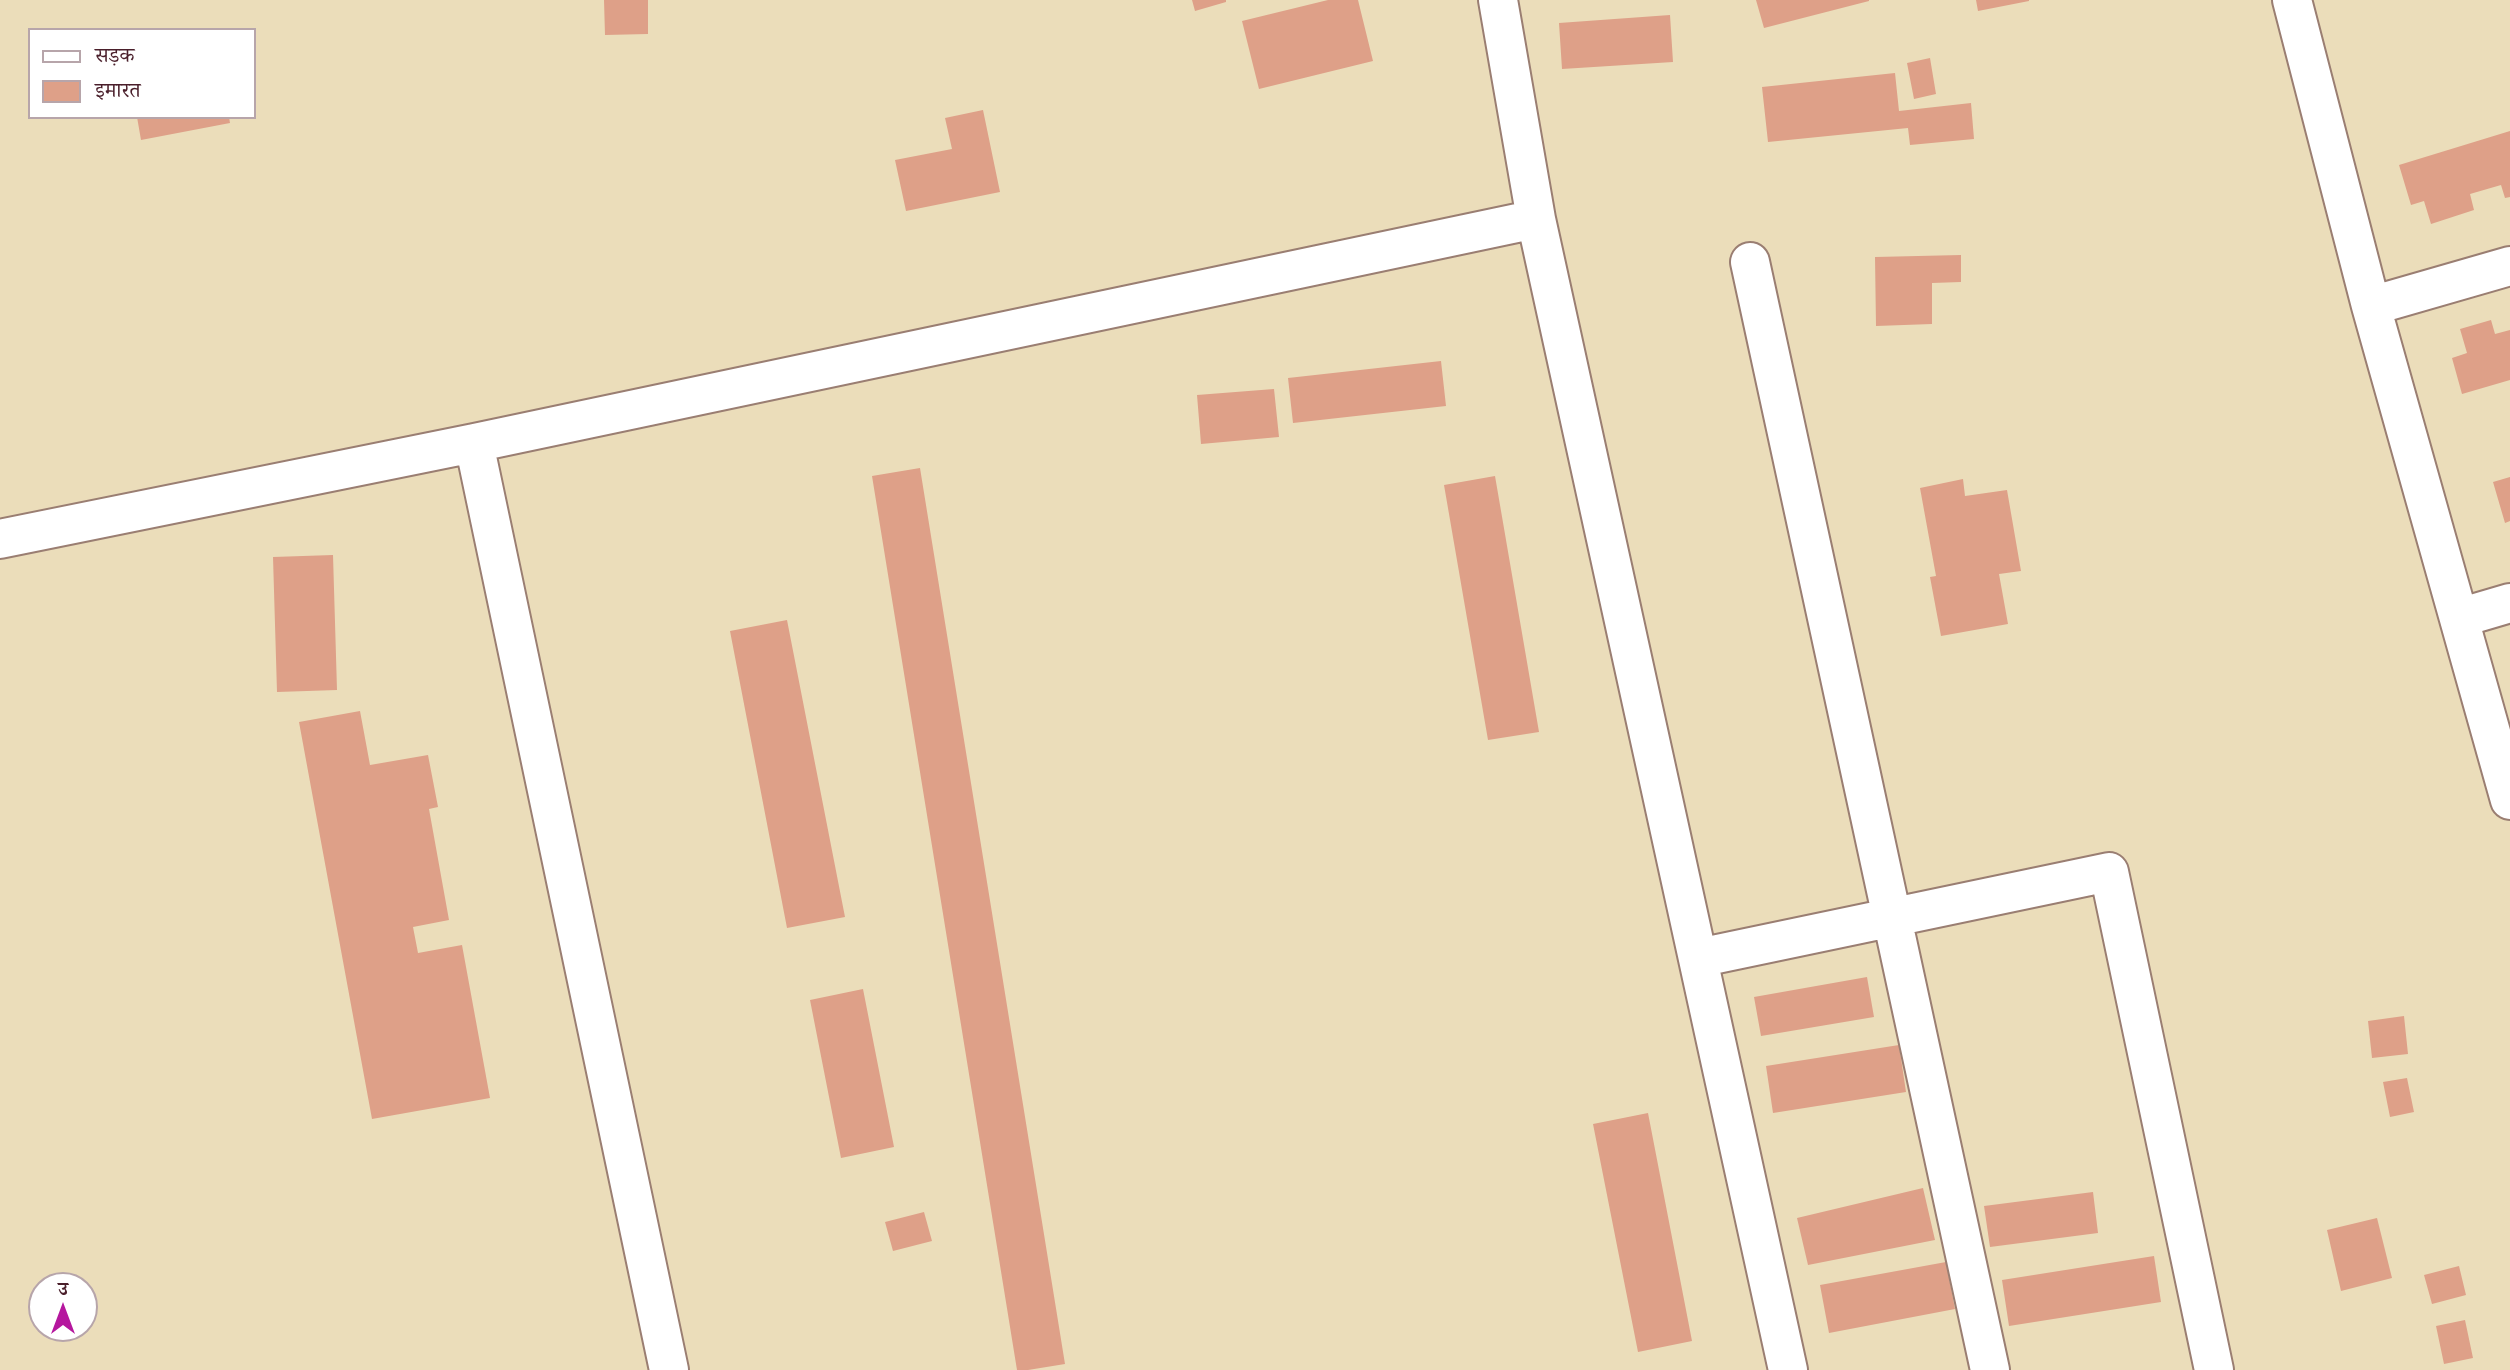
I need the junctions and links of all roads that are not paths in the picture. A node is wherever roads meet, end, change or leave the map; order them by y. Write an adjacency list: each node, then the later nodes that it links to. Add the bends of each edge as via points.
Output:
1 (1498, 0): 3 (street)
2 (2292, 0): 6 (street)
3 (1536, 219): 7 (street); 13 (street)
4 (1750, 262): 12 (street)
5 (2510, 266): 6 (street)
6 (2371, 306): 10 (street)
7 (474, 443): 8 (street); 14 (street)
8 (0, 540)
9 (2510, 603): 10 (street)
10 (2459, 618): 11 (street)
11 (2510, 800)
12 (1891, 917): 13 (street); 16 (street); 17 (street, via 2109,872)
13 (1698, 958): 15 (street)
14 (669, 1370)
15 (1788, 1370)
16 (1990, 1370)
17 (2214, 1370)

